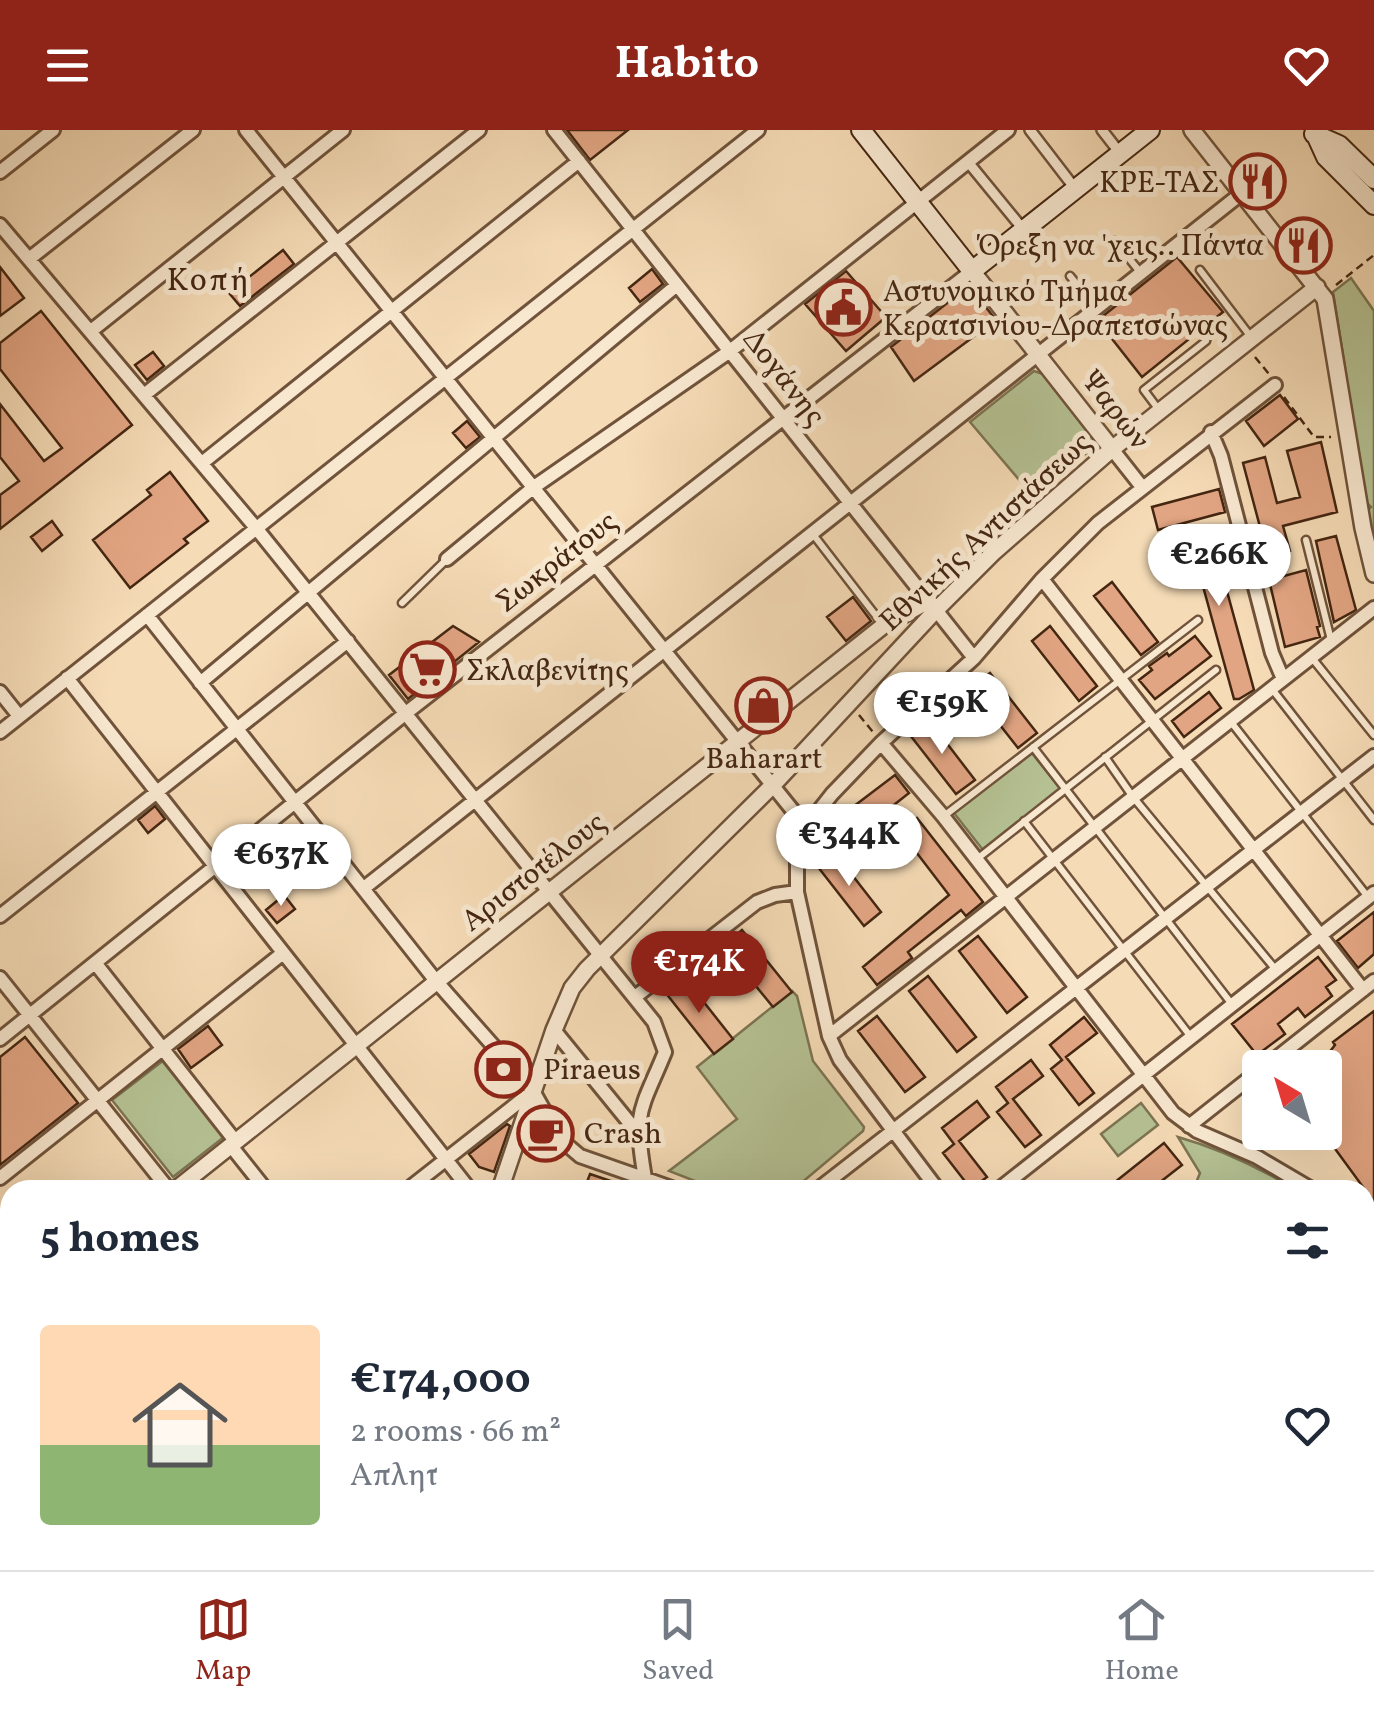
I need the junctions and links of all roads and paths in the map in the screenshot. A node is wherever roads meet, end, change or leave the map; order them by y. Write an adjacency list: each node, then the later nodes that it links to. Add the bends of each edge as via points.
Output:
1 (53, 130): 18 (street)
2 (193, 130): 31 (street)
3 (246, 130): 19 (street)
4 (343, 130): 19 (street)
5 (479, 130): 29 (street)
6 (554, 130): 16 (street, Δογάνης)
7 (758, 130): 27 (street)
8 (861, 130): 23 (main road)
9 (1008, 130): 17 (street)
10 (1030, 130): 21 (street)
11 (1102, 130): 15 (street)
12 (1150, 130): 33 (main road, Σωκράτους)
13 (1192, 130): 22 (street)
14 (1316, 132): 20 (main road); 24 (main road, via 1326,157)
15 (1116, 148)
16 (579, 161): 27 (street, Δογάνης); 40 (street)
17 (968, 162): 23 (street); 25 (street)
18 (0, 172)
19 (284, 177): 29 (street); 42 (street)
20 (1374, 179)
21 (1070, 182)
22 (1242, 192): 35 (street); 38 (street)
23 (918, 202): 33 (main road); 44 (street)
24 (1374, 205)
25 (1018, 224)
26 (0, 225): 31 (street)
27 (633, 229): 37 (street, Δογάνης); 46 (street)
28 (1115, 241): 35 (lane)
29 (337, 242): 40 (street); 48 (street)
30 (1374, 255): 34 (path)
31 (29, 259): 42 (street)
32 (1200, 270): 43 (lane)
33 (972, 271): 45 (street, Ψαρών); 50 (street, Σωκράτους)
34 (1352, 272)
35 (1140, 273): 39 (street)
36 (1070, 276): 39 (lane)
37 (678, 286): 44 (street, Δογάνης); 53 (street)
38 (1317, 287): 43 (street, Εθνικής Αντιστάσεως); 64 (street, via 1328,306)
39 (1096, 308): 45 (street)
40 (392, 311): 46 (street); 55 (street)
41 (1204, 327): 49 (lane, via 1206,341 1144,390)
42 (91, 331): 48 (street)
43 (1248, 341): 47 (path); 49 (street, Εθνικής Αντιστάσεως)
44 (730, 351): 50 (street, Δογάνης); 57 (street)
45 (1038, 354): 54 (street, Ψαρών); 58 (street)
46 (446, 378): 53 (street); 59 (street)
47 (1274, 385): 51 (street); 52 (path, via 1314,436)
48 (144, 395): 55 (street)
49 (1160, 411): 54 (street, Εθνικής Αντιστάσεως)
50 (783, 418): 58 (street, Δογάνης); 63 (street, Σωκράτους)
51 (1211, 432): 56 (street); 82 (street)
52 (1340, 436)
53 (495, 438): 57 (street); 66 (street)
54 (1112, 449): 56 (street, Ψαρών); 68 (street, Εθνικής Αντιστάσεως)
55 (202, 464): 59 (street)
56 (1142, 487): 65 (street)
57 (534, 488): 62 (street); 63 (street)
58 (850, 503): 60 (street); 68 (street, Δογάνης)
59 (256, 528): 66 (street); 70 (street)
60 (812, 533): 72 (lane); 75 (street)
61 (1306, 540): 74 (lane)
62 (447, 559): 67 (lane)
63 (596, 564): 75 (street); 85 (street, Σωκράτους)
64 (1374, 574)
65 (1042, 579): 77 (street); 80 (street)
66 (309, 594): 73 (street); 81 (street)
67 (402, 603)
68 (932, 606): 72 (street, Αριστοτέλους); 77 (street, Δογάνης); 84 (street, Εθνικής Αντιστάσεως)
69 (1374, 609): 74 (street)
70 (147, 615): 79 (street); 81 (street)
71 (1198, 620): 80 (lane)
72 (884, 626): 92 (street, Αριστοτέλους)
73 (348, 641): 85 (street); 89 (street)
74 (1332, 642): 76 (street)
75 (665, 650): 92 (street); 103 (street)
76 (1312, 657): 82 (street); 91 (lane)
77 (974, 658): 93 (street)
78 (1216, 670): 87 (lane)
79 (67, 678): 86 (street); 101 (street)
80 (1120, 680): 87 (street); 94 (lane)
81 (200, 683): 89 (street)
82 (1277, 684): 88 (street); 98 (lane)
83 (0, 692): 86 (street)
84 (849, 702): 93 (path); 99 (street, Εθνικής Αντιστάσεως)
85 (406, 713): 103 (street); 104 (street, Σωκράτους)
86 (19, 716): 90 (street)
87 (1152, 720): 96 (lane); 97 (street)
88 (1230, 721): 97 (street); 105 (lane)
89 (236, 729): 101 (street); 104 (street)
90 (0, 732)
91 (1374, 736)
92 (739, 741): 99 (street); 118 (street, Αριστοτέλους)
93 (881, 743): 106 (street); 109 (street)
94 (1033, 747): 100 (lane); 106 (lane)
95 (1374, 756): 98 (street)
96 (1105, 758): 100 (lane); 102 (lane)
97 (1182, 758): 102 (street); 111 (street)
98 (1342, 781): 105 (street); 107 (lane)
99 (773, 785): 109 (street); 126 (street, Εθνικής Αντιστάσεως)
100 (1066, 788): 108 (lane); 110 (lane)
101 (158, 791): 114 (street); 121 (street)
102 (1133, 797): 110 (street); 115 (lane)
103 (476, 799): 116 (street); 118 (street)
104 (296, 802): 114 (street, Σωκράτους); 116 (street)
105 (1302, 812): 111 (street); 119 (lane)
106 (943, 816): 112 (street)
107 (1374, 820)
108 (1024, 821): 112 (lane); 113 (lane)
109 (806, 827): 117 (street)
110 (1095, 827): 113 (street); 122 (lane)
111 (1254, 850): 115 (street); 123 (street)
112 (976, 859): 120 (street)
113 (1054, 860): 120 (street); 124 (lane)
114 (216, 866): 125 (street); 127 (street, Σωκράτους)
115 (1208, 886): 122 (street); 128 (lane)
116 (364, 888): 130 (street)
117 (797, 892): 133 (street, via 756,902); 137 (street)
118 (552, 893): 126 (street); 130 (street, Αριστοτέλους)
119 (1371, 895): 123 (street)
120 (1004, 898): 132 (street); 137 (street)
121 (0, 916)
122 (1166, 918): 124 (street); 134 (lane)
123 (1320, 935): 128 (street); 131 (street)
124 (1125, 950): 132 (street); 138 (lane)
125 (283, 952): 140 (street); 141 (street)
126 (600, 955): 133 (street); 136 (street, Εθνικής Αντιστάσεως, via 572,988)
127 (96, 964): 135 (street, Σωκράτους); 141 (street)
128 (1276, 970): 134 (street)
129 (0, 978): 135 (street)
130 (436, 981): 140 (street, Αριστοτέλους); 145 (street)
131 (1369, 985): 142 (street)
132 (1077, 988): 143 (street); 149 (street)
133 (634, 997): 148 (street, via 658,1028 665,1052 640,1106)
134 (1232, 1004): 138 (street)
135 (30, 1016): 139 (street, Σωκράτους); 146 (street)
136 (554, 1030): 145 (street, Εθνικής Αντιστάσεως); 148 (street)
137 (829, 1036): 149 (street)
138 (1191, 1037): 143 (street)
139 (0, 1039)
140 (356, 1044): 150 (street, Αριστοτέλους); 151 (street)
141 (164, 1047): 146 (street); 150 (street)
142 (1286, 1050)
143 (1143, 1075): 147 (street); 163 (street)
144 (1242, 1085): 147 (street)
145 (533, 1091): 151 (street); 153 (street, via 569,1149); 159 (street, Εθνικής Αντιστάσεως)
146 (98, 1100): 152 (street); 154 (street)
147 (1189, 1126): 164 (street)
148 (637, 1132): 153 (street)
149 (892, 1132): 161 (street); 162 (street)
150 (234, 1144): 155 (street, Αριστοτέλους); 156 (street)
151 (448, 1158): 157 (street); 158 (street)
152 (0, 1178)
153 (645, 1178): 160 (street)
154 (164, 1180)
155 (185, 1180)
156 (259, 1180)
157 (419, 1180)
158 (463, 1180)
159 (503, 1180)
160 (650, 1180)
161 (831, 1180)
162 (930, 1180)
163 (1011, 1180)
164 (1296, 1180)

